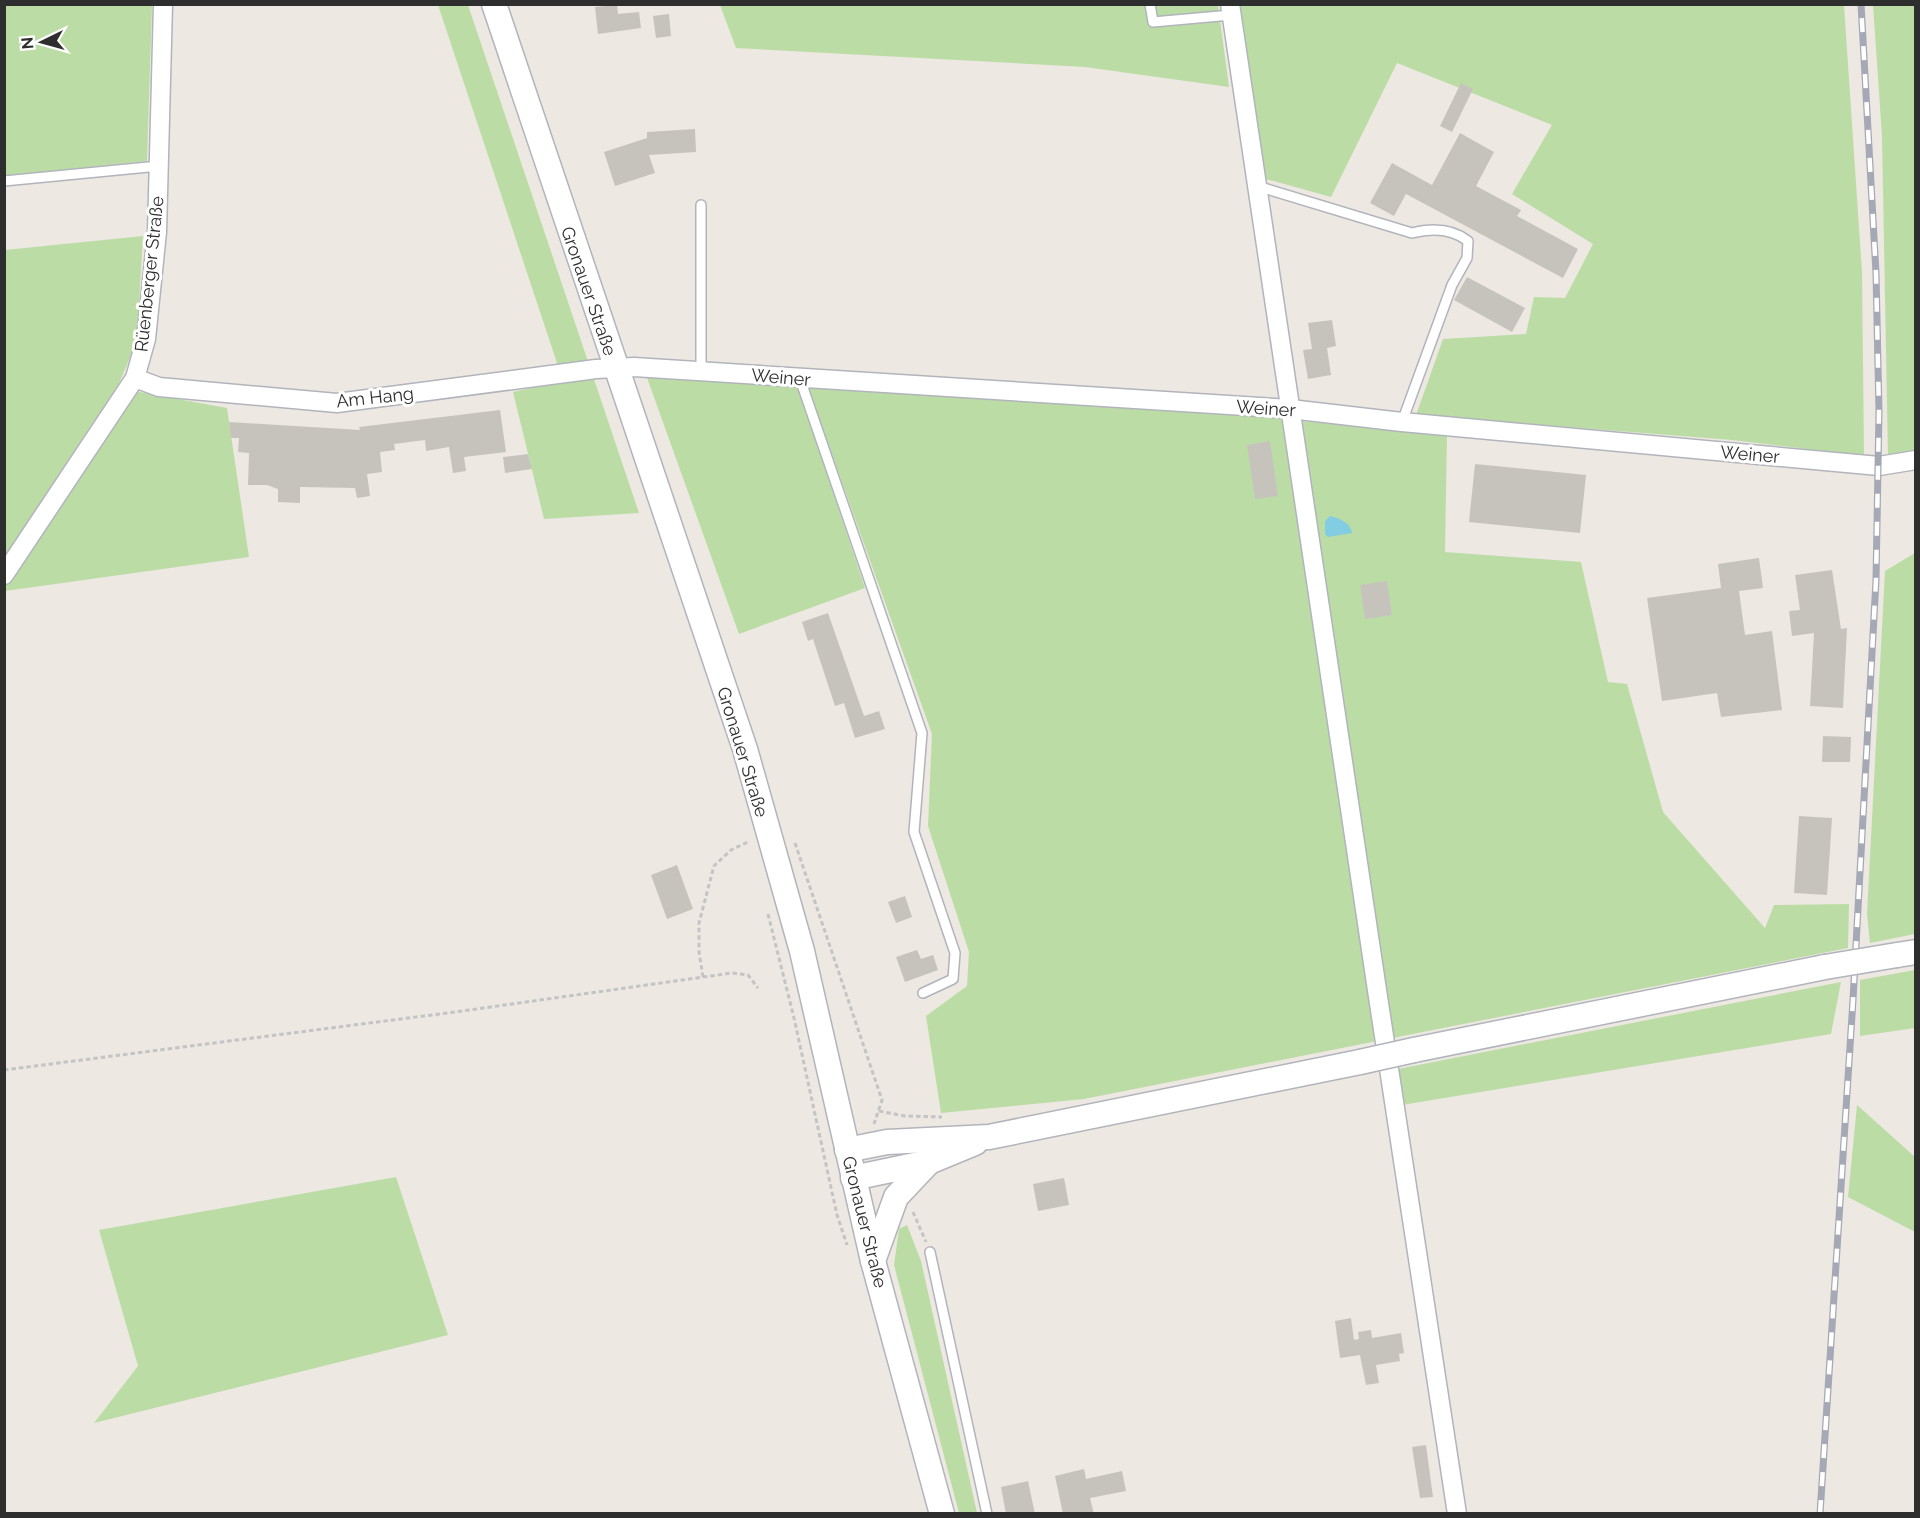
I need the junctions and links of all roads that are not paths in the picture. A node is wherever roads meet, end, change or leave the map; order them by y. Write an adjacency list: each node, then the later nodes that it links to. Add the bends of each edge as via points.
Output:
1 (163, 4): 5 (street, Rüenberger Straße)
2 (494, 4): 9 (main road, Gronauer Straße)
3 (1150, 4): 4 (lane, via 1153,22)
4 (1231, 10): 7 (street)
5 (159, 166): 6 (lane); 11 (street, Rüenberger Straße, via 146,339)
6 (4, 181)
7 (1257, 186): 13 (street); 14 (lane, via 1412,233 1430,228 1457,233 1468,241 1467,258 1452,285)
8 (701, 205): 10 (lane)
9 (615, 367): 10 (street, Weiner); 11 (street, Am Hang, via 337,404 159,387); 20 (main road, Gronauer Straße, via 745,749 757,841 802,951)
10 (700, 370): 12 (street, Weiner)
11 (135, 378): 16 (street, Rüenberger Straße)
12 (800, 379): 13 (street, Weiner); 18 (lane, via 922,733 914,832 955,953 953,979)
13 (1290, 409): 14 (street, Weiner); 27 (street)
14 (1402, 422): 15 (street, Weiner, via 1878,466)
15 (1916, 460)
16 (4, 575)
17 (1906, 953): 19 (main road, bridge)
18 (923, 993)
19 (989, 1137): 20 (main road, via 887,1142); 21 (main road)
20 (847, 1150): 22 (main road, Gronauer Straße)
21 (929, 1162): 22 (main road); 24 (main road, via 896,1197)
22 (853, 1178): 24 (main road, Gronauer Straße)
23 (930, 1252): 26 (lane)
24 (873, 1261): 25 (main road, Gronauer Straße)
25 (942, 1514)
26 (987, 1514)
27 (1457, 1514)

